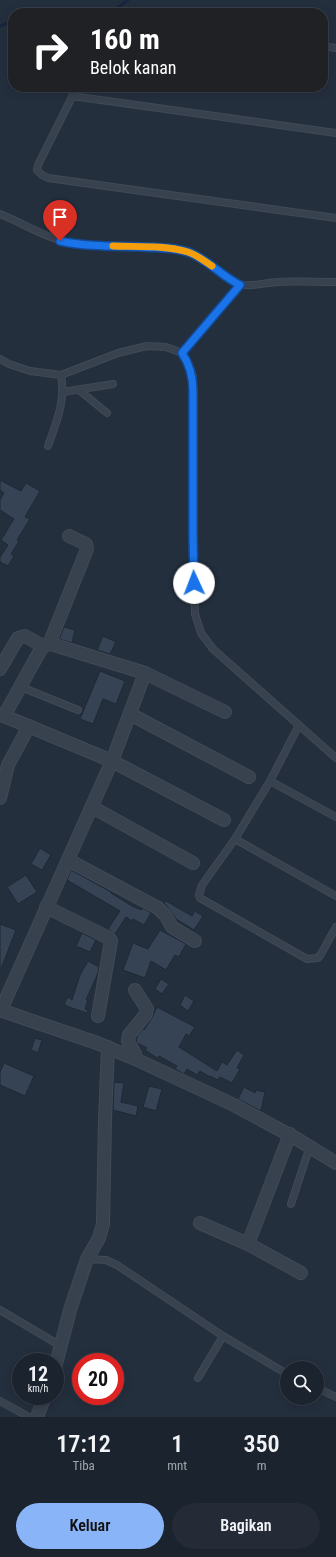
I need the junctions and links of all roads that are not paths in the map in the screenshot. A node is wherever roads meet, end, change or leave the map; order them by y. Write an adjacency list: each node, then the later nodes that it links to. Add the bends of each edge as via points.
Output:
1 (74, 92): 2 (lane)
2 (72, 96): 3 (lane); 5 (lane, via 38,165 37,170 48,178)
3 (336, 133)
4 (0, 214): 7 (lane, via 60,241 165,248 188,252)
5 (336, 218)
6 (336, 282): 7 (lane)
7 (240, 285): 8 (lane)
8 (182, 353): 10 (lane, via 166,347 147,346 118,353); 25 (lane, via 193,376 195,614 201,633 213,649)
9 (0, 359): 10 (lane, via 30,371)
10 (61, 376): 13 (lane)
11 (113, 384): 12 (lane)
12 (79, 390): 13 (lane); 14 (lane)
13 (63, 392): 15 (lane)
14 (107, 413)
15 (48, 446)
16 (70, 536): 17 (street, via 86,544 87,549)
17 (46, 644): 18 (street, via 25,636 18,638); 19 (street); 20 (street)
18 (0, 670)
19 (145, 673): 22 (street); 23 (street)
20 (21, 687): 21 (lane); 24 (street)
21 (78, 710)
22 (225, 712)
23 (130, 714): 28 (street); 29 (street)
24 (2, 715): 26 (street)
25 (299, 725): 27 (lane); 30 (lane)
26 (29, 726): 28 (street); 31 (street, via 8,765)
27 (336, 758)
28 (112, 761): 32 (street); 34 (street)
29 (249, 777)
30 (270, 782): 33 (lane); 35 (lane)
31 (0, 798)
32 (92, 807): 36 (street); 37 (street)
33 (336, 817)
34 (224, 820)
35 (235, 839): 38 (lane); 40 (lane, via 202,885 199,891 200,898 307,959 318,958)
36 (68, 860): 39 (street); 41 (street, via 158,908 172,927)
37 (193, 863)
38 (336, 896)
39 (46, 907): 43 (street); 44 (street, via 111,941)
40 (336, 927)
41 (195, 941)
42 (135, 990): 46 (street, via 147,1009 146,1014 129,1035 128,1041 135,1054)
43 (1, 1010): 45 (street)
44 (98, 1016)
45 (108, 1047): 46 (street); 53 (street, via 103,1224 99,1238)
46 (133, 1058): 47 (street)
47 (290, 1134): 48 (street); 52 (street)
48 (310, 1146): 49 (street); 50 (lane)
49 (336, 1163)
50 (292, 1204)
51 (200, 1223): 52 (street)
52 (248, 1244): 54 (street)
53 (87, 1259): 56 (lane, via 106,1260 117,1265); 57 (street)
54 (301, 1273)
55 (0, 1310): 57 (lane)
56 (223, 1336): 59 (lane); 60 (lane)
57 (61, 1346): 58 (street)
58 (59, 1353)
59 (280, 1370)
60 (198, 1378)
61 (324, 1391): 62 (lane)
62 (336, 1397)
63 (0, 1401): 65 (lane)
64 (42, 1405): 66 (street)
65 (30, 1417)
66 (38, 1417)

